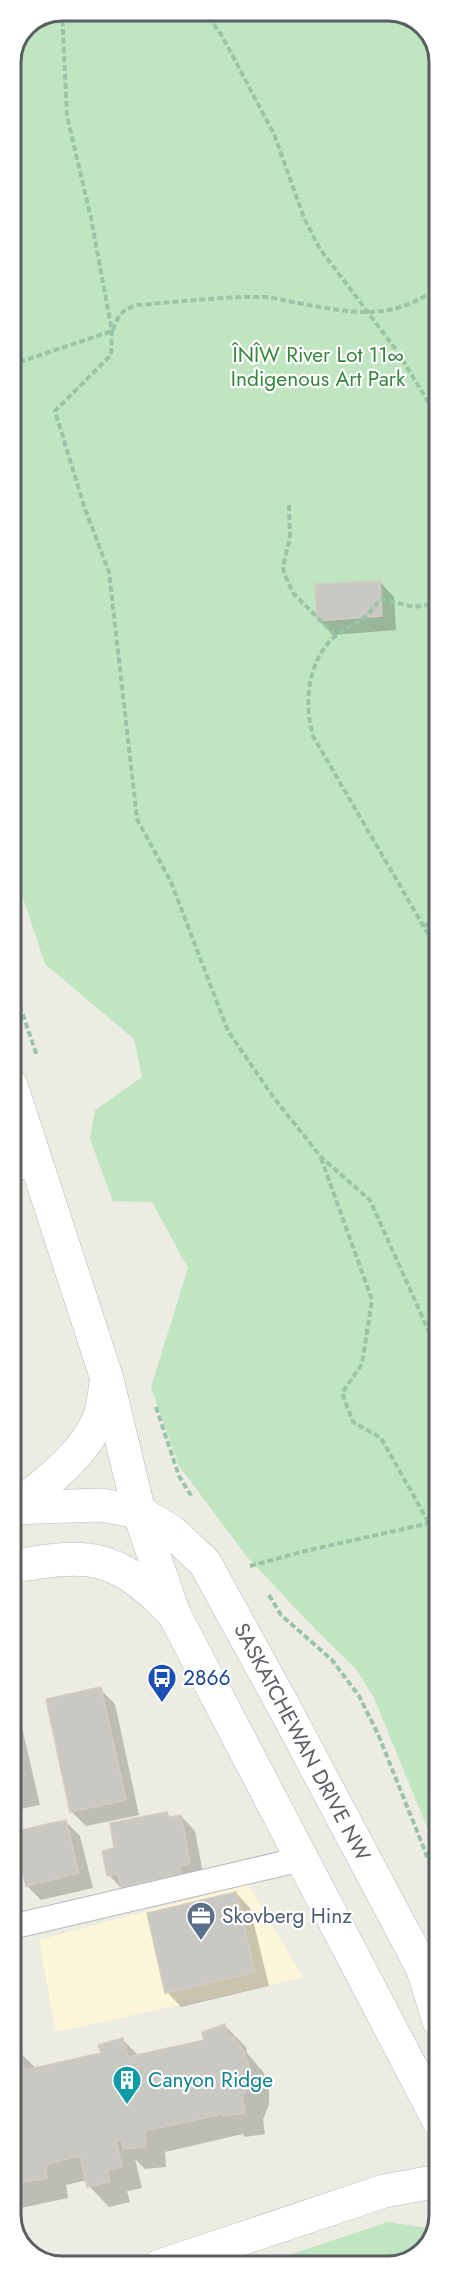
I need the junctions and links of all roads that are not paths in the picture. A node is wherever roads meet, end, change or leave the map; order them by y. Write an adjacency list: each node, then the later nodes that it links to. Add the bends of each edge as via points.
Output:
1 (21, 1148): 2 (main road)
2 (24, 1167): 3 (main road)
3 (107, 1379): 4 (main road, via 98,1420 83,1444 64,1467); 6 (main road)
4 (21, 1501)
5 (21, 1507): 6 (main road, via 101,1505)
6 (139, 1512): 8 (main road); 11 (main road, SASKATCHEWAN DRIVE NW, via 171,1531 205,1563)
7 (21, 1565): 8 (main road, via 53,1559 86,1559 115,1566 150,1590)
8 (174, 1614): 9 (main road)
9 (302, 1859): 10 (lane); 12 (main road)
10 (21, 1925)
11 (429, 1978)
12 (429, 2100)
13 (429, 2183): 14 (main road, via 384,2191)
14 (190, 2256)

